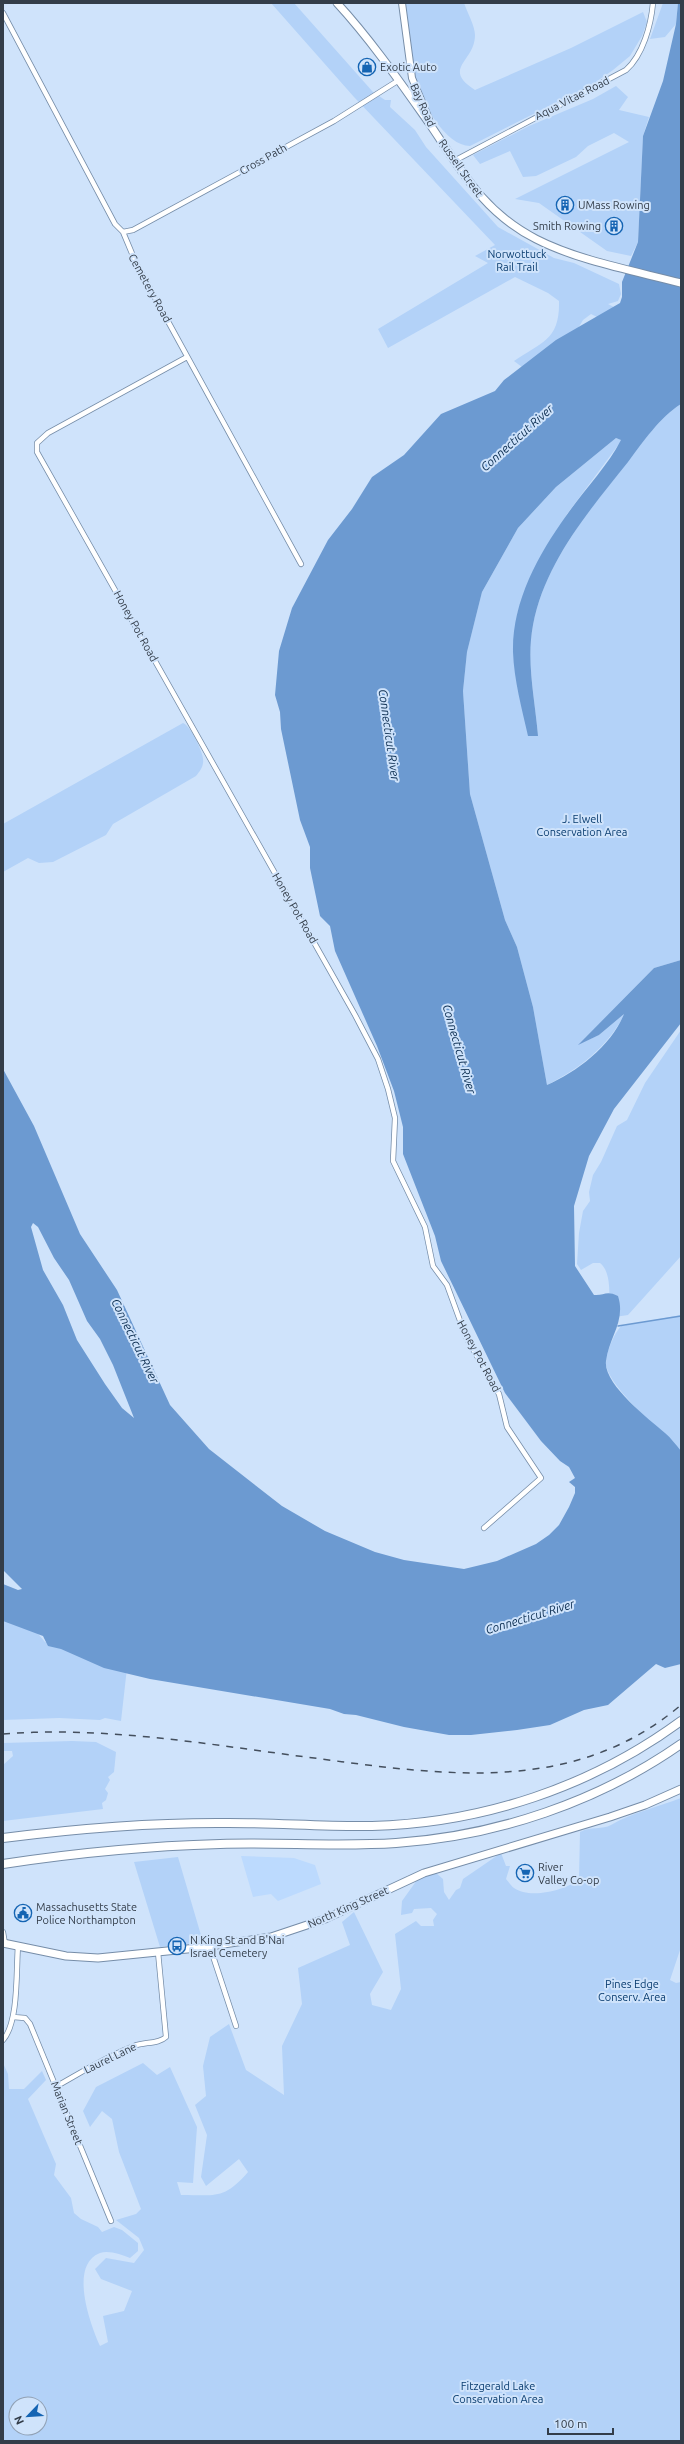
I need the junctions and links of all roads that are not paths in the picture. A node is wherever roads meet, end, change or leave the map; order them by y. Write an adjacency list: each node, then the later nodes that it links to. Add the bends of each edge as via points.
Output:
1 (337, 3): 6 (main road, Russell Street)
2 (342, 3): 6 (main road, Russell Street)
3 (402, 3): 8 (main road, Bay Road, via 412,78)
4 (653, 3): 9 (street, Aqua Vitae Road, via 650,22 640,51 626,70)
5 (3, 13): 10 (street, Cemetery Road, via 115,224)
6 (352, 19): 7 (main road, Russell Street)
7 (399, 80): 8 (main road, Russell Street); 10 (street, Cross Path, via 334,121 132,230)
8 (437, 135): 9 (main road, Russell Street)
9 (454, 161): 11 (main road, Russell Street, via 476,192 507,221 543,242)
10 (123, 232): 12 (street, Cemetery Road, via 136,263)
11 (681, 284)
12 (187, 357): 13 (street, Cemetery Road); 14 (street, Honey Pot Road, via 48,433 37,443 37,452 356,1015 378,1059 394,1111 393,1161 425,1227 433,1266 447,1285 466,1336 499,1394 507,1427 541,1478)
13 (301, 564)
14 (484, 1528)
15 (681, 1721): 18 (highway, via 622,1759 574,1782 519,1802 457,1817 372,1826 241,1822 160,1824)
16 (681, 1744): 19 (highway, via 636,1772 579,1799 520,1821 459,1835 381,1844 158,1846 86,1852)
17 (681, 1789): 23 (main road, North King Street, via 616,1815 424,1873 299,1929 271,1937)
18 (3, 1838)
19 (3, 1864)
20 (3, 1932): 21 (street)
21 (4, 1944): 22 (main road, North King Street)
22 (18, 1946): 24 (main road, North King Street, via 82,1958); 25 (street)
23 (210, 1947): 24 (main road, North King Street); 26 (street)
24 (158, 1952): 28 (street, Laurel Lane, via 166,2037 135,2045 117,2053)
25 (13, 2017): 27 (street); 28 (street, Marian Street, via 25,2018 30,2024)
26 (236, 2026)
27 (3, 2040)
28 (57, 2086): 29 (street, Marian Street)
29 (111, 2221)

